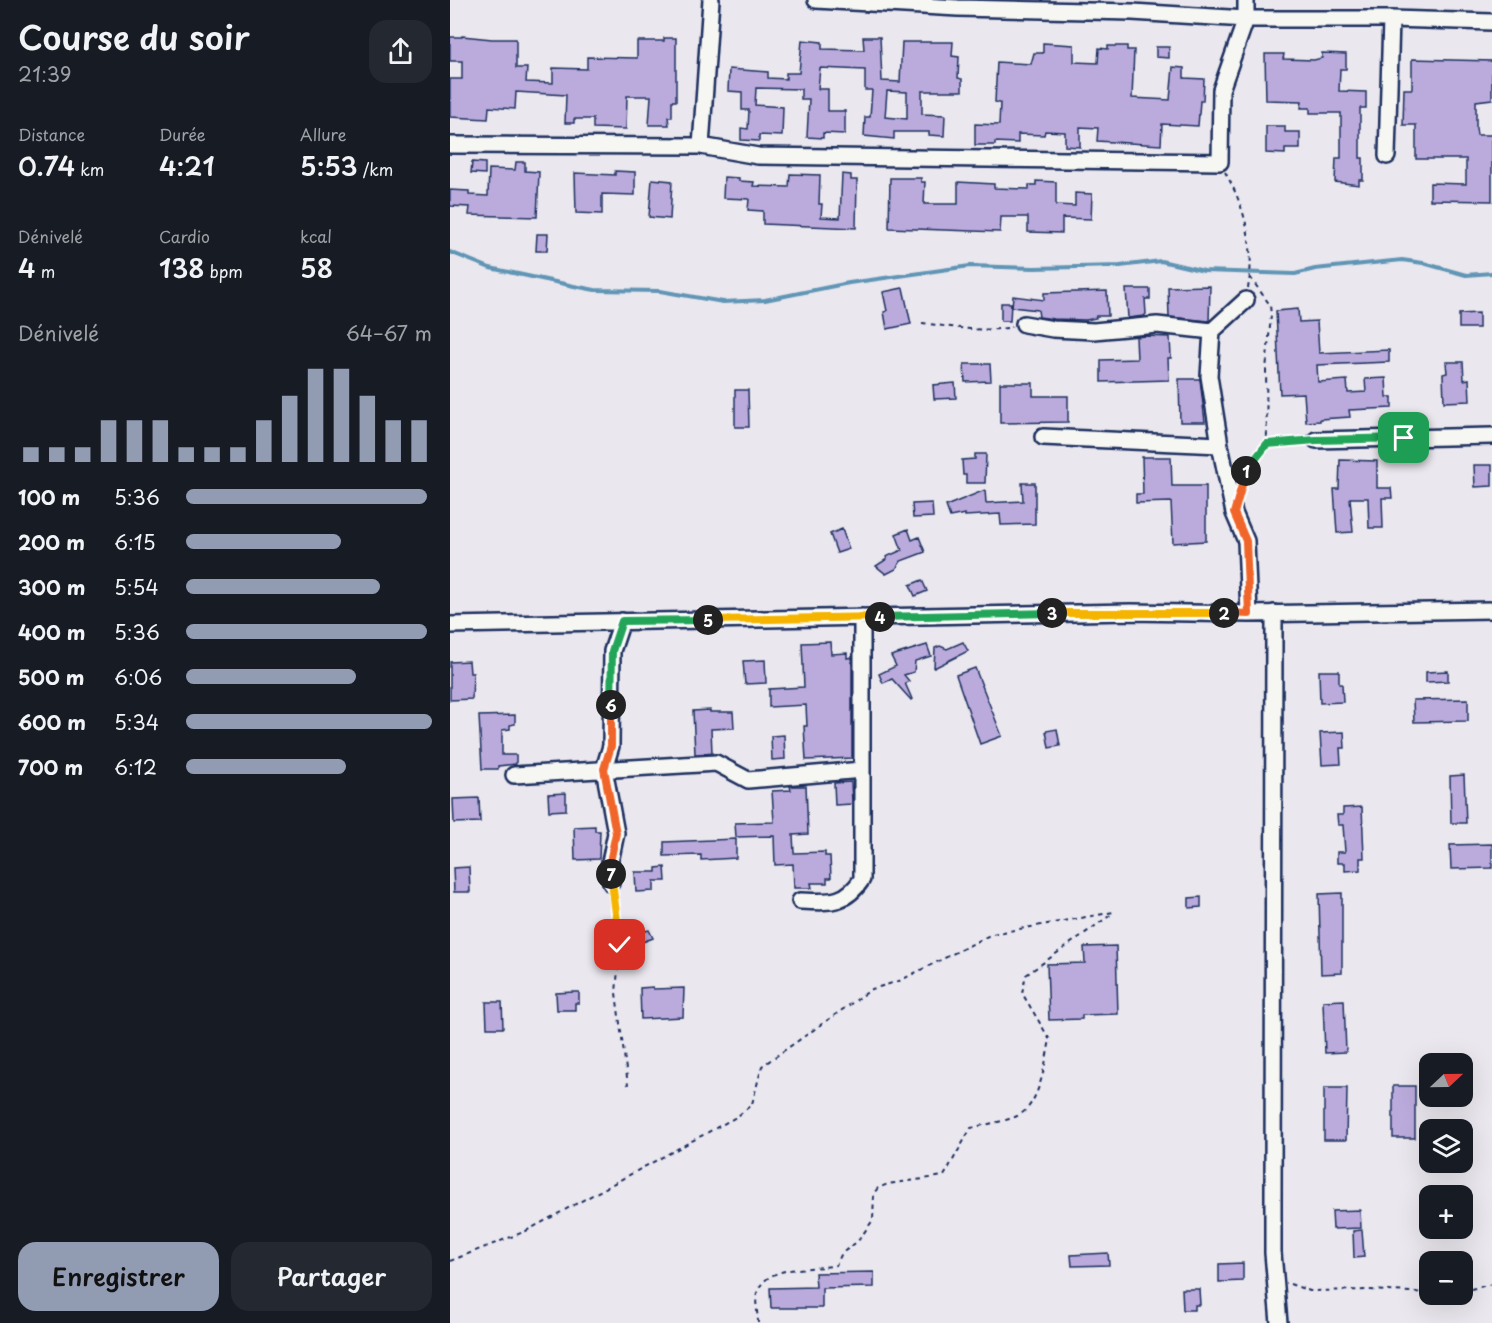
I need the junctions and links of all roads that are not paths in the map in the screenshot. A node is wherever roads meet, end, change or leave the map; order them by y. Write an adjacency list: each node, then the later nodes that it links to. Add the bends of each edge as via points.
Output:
1 (711, 0): 10 (street)
2 (816, 0): 4 (street)
3 (1246, 0): 6 (street)
4 (956, 4): 5 (street)
5 (1128, 6): 6 (street)
6 (1246, 19): 7 (street); 10 (street, via 1221,90 1220,162 758,156)
7 (1391, 19): 8 (street); 11 (street)
8 (1492, 22)
9 (450, 145): 10 (street)
10 (701, 146)
11 (1387, 156)
12 (1246, 300): 14 (street)
13 (1024, 324): 14 (street, via 1064,330 1157,326)
14 (1212, 332): 18 (street, via 1209,376)
15 (1492, 436): 17 (street)
16 (1043, 437): 18 (street)
17 (1316, 440)
18 (1220, 445): 21 (street, via 1234,513 1246,541)
19 (1492, 610): 20 (street)
20 (1274, 613): 21 (street); 30 (street, via 1273,1209)
21 (1249, 614): 22 (street)
22 (862, 617): 23 (street); 26 (street)
23 (622, 621): 24 (street); 25 (street, via 612,651 611,746)
24 (450, 625)
25 (604, 769): 26 (street, via 716,763 748,780); 27 (street); 28 (street, via 616,833 610,862)
26 (862, 770): 29 (street, via 862,879 853,893 838,901)
27 (514, 775)
28 (611, 884)
29 (800, 902)
30 (1280, 1323)

